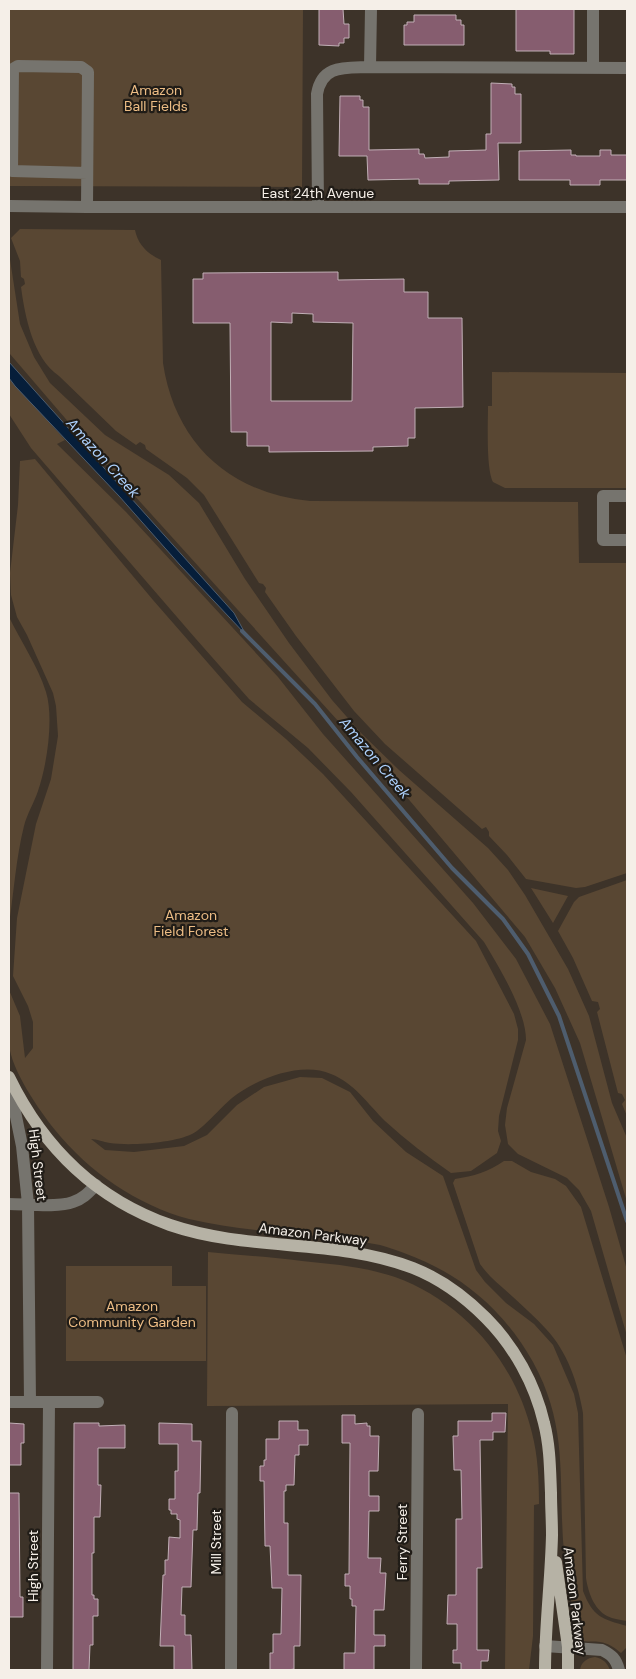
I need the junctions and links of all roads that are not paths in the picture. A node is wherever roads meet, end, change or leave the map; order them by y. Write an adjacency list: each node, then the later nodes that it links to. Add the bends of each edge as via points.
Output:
1 (371, 9): 3 (street)
2 (593, 9): 4 (street)
3 (370, 67): 4 (street); 10 (street, via 337,68 319,84)
4 (593, 68): 5 (street)
5 (627, 68)
6 (87, 173): 6 (street, via 88,72 81,67 18,66 13,69 12,170); 8 (street)
7 (9, 206): 8 (street, East 24th Avenue)
8 (87, 207): 10 (street, East 24th Avenue)
9 (627, 207): 10 (street, East 24th Avenue)
10 (318, 208)
11 (627, 496): 12 (street, via 603,496 603,540)
12 (627, 540)
13 (9, 1077): 15 (main road, Amazon Parkway, via 34,1123 52,1146)
14 (9, 1082): 17 (street, High Street, via 22,1146)
15 (96, 1185): 17 (street, via 75,1202); 24 (main road, Amazon Parkway, via 113,1198 170,1225 240,1240 337,1249 381,1258 415,1268 449,1286 497,1330 518,1358 534,1390 550,1460)
16 (9, 1204): 17 (street)
17 (28, 1204): 19 (street, High Street)
18 (9, 1402): 19 (street)
19 (30, 1402): 20 (street)
20 (49, 1402): 21 (street); 27 (street, High Street)
21 (98, 1402)
22 (232, 1413): 28 (street, Mill Street)
23 (418, 1414): 29 (street, Ferry Street)
24 (552, 1535): 25 (main road, Amazon Parkway); 26 (main road, Amazon Parkway)
25 (545, 1646): 26 (street); 30 (main road, Amazon Parkway)
26 (568, 1647): 31 (main road, Amazon Parkway); 32 (street, via 602,1650 617,1660)
27 (47, 1670)
28 (231, 1670)
29 (416, 1670)
30 (545, 1670)
31 (568, 1670)
32 (619, 1670)

